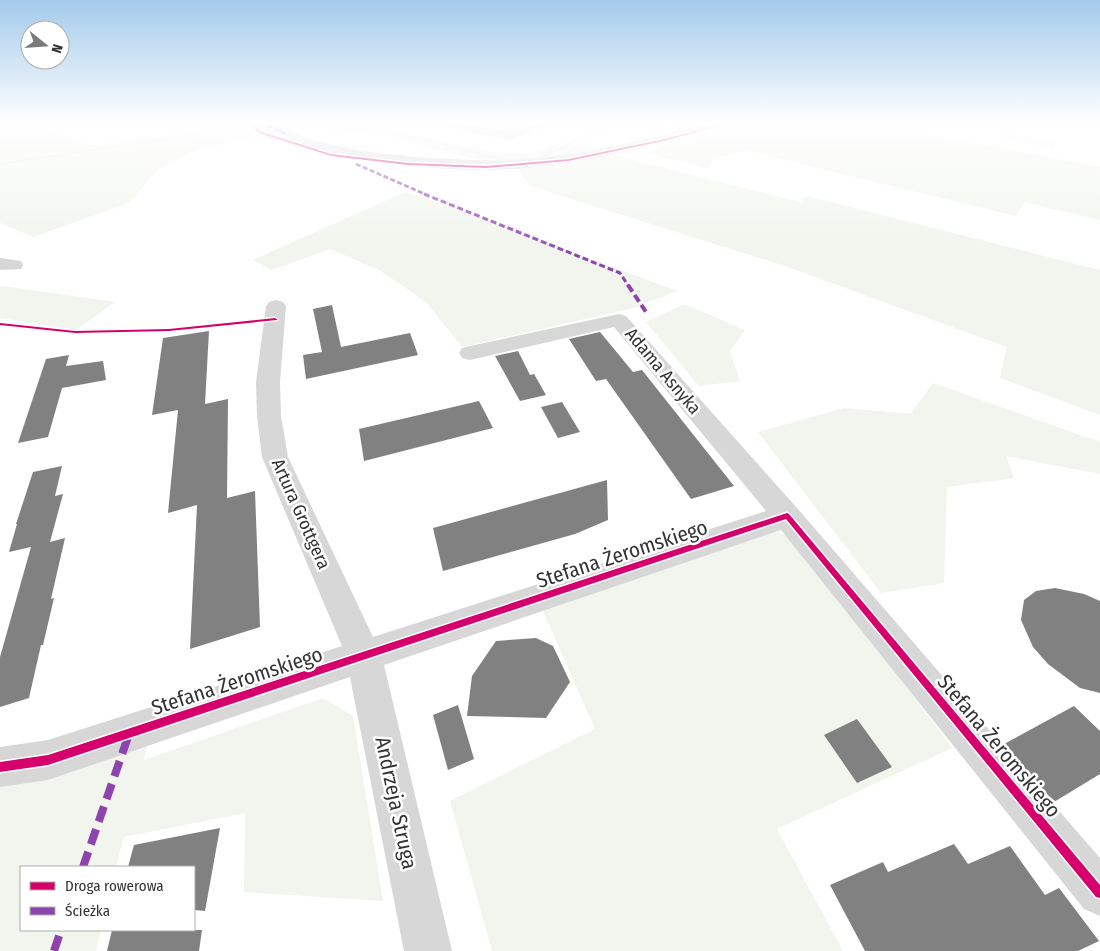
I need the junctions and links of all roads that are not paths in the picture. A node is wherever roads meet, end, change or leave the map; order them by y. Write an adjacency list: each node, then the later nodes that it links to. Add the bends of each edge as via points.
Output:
1 (276, 306): 4 (street, Artura Grottgera, via 268,382 275,457)
2 (470, 353): 3 (street, Adama Asnyka, via 620,320)
3 (787, 516): 4 (street, Stefana Żeromskiego); 6 (street, Stefana Żeromskiego)
4 (364, 656): 5 (street, Stefana Żeromskiego, via 48,760); 7 (street, Andrzeja Struga)
5 (0, 767)
6 (1100, 893)
7 (428, 951)

